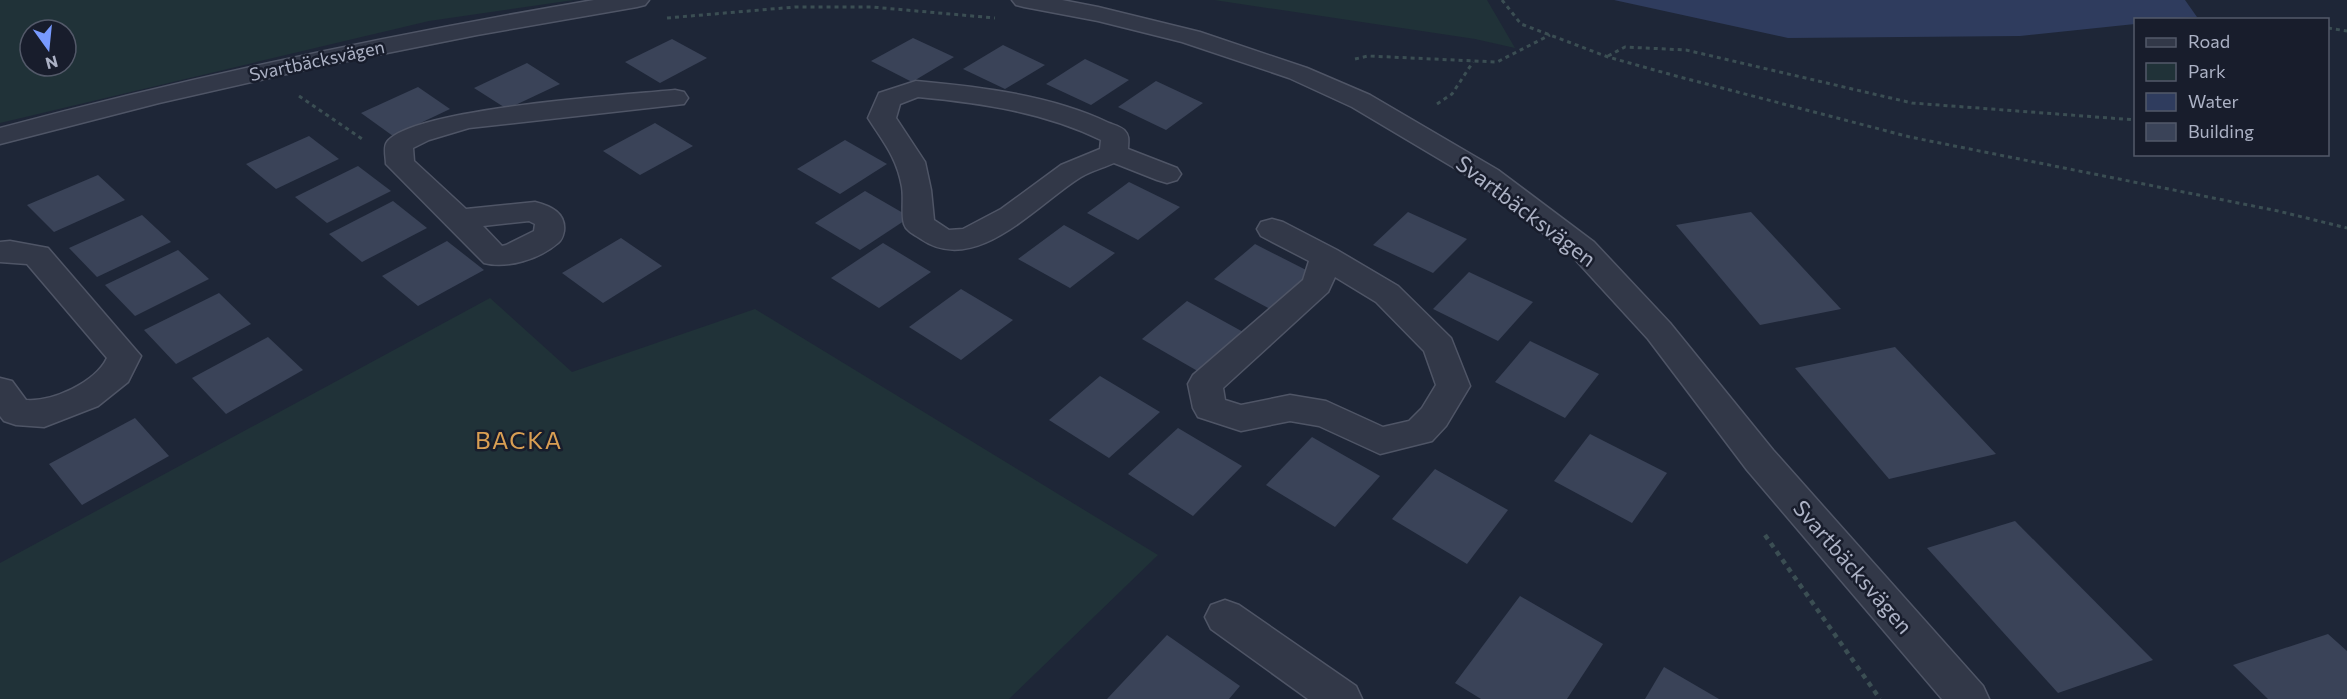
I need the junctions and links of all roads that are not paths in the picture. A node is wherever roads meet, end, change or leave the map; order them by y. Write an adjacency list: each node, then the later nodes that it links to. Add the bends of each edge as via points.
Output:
1 (636, 0): 4 (street, Svartbäcksvägen, via 413,40 171,93)
2 (1024, 0): 14 (street, Svartbäcksvägen, via 1191,37 1316,81 1403,124 1488,176 1583,249 1659,331 1760,460)
3 (675, 98): 7 (street, via 467,120 418,134 399,145 400,165)
4 (0, 136)
5 (1114, 153): 5 (street, via 1071,171 1011,216 969,238 944,240 919,224 911,162 882,118 888,99 916,89 966,94 1084,122 1114,136); 6 (street)
6 (1167, 174)
7 (460, 219)
8 (1272, 229): 10 (street)
9 (0, 252): 11 (street, via 37,255 124,356 116,373 86,397 44,414 16,412)
10 (1326, 257): 10 (street, via 1387,294 1439,346 1453,386 1420,432 1380,441 1326,414 1290,408 1241,418 1210,408 1205,384 1317,285)
11 (0, 390)
12 (1225, 617): 13 (street)
13 (1341, 699)
14 (1968, 699)

